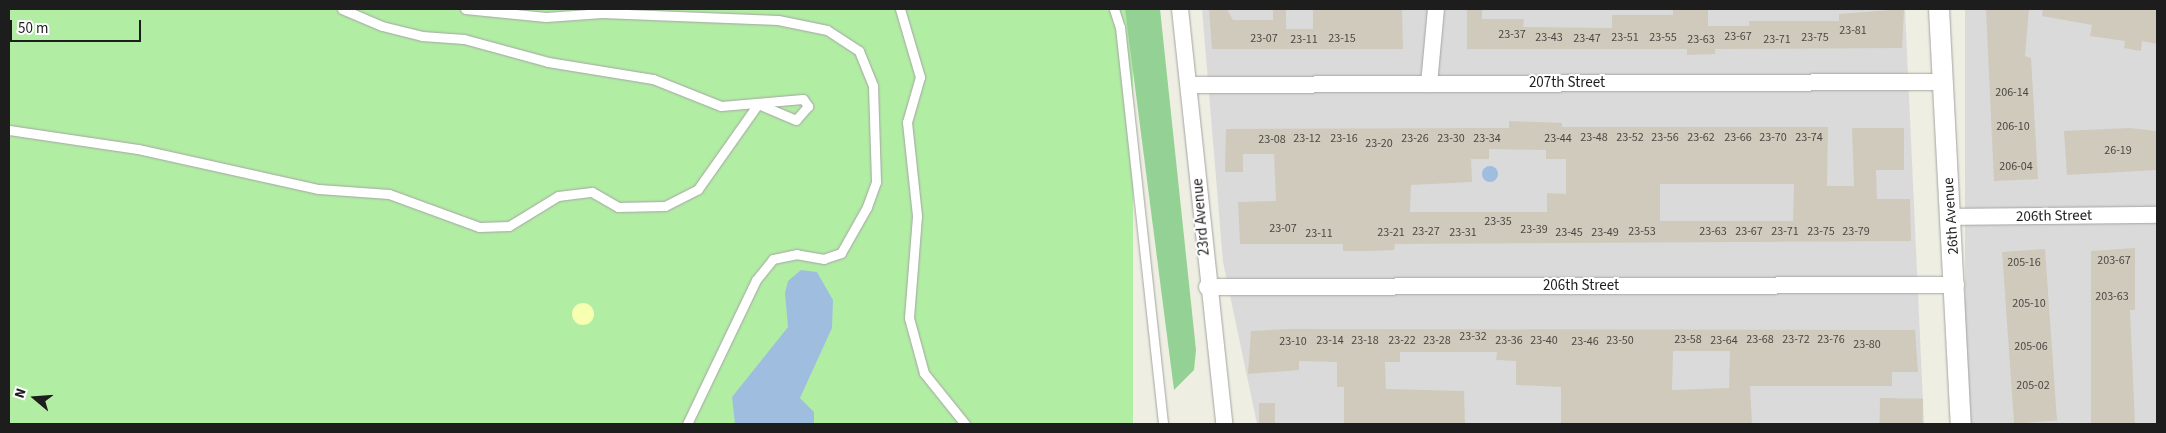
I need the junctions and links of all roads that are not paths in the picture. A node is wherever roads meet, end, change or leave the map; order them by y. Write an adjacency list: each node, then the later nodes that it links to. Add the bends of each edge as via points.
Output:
1 (342, 9): 11 (lane, via 382,26 422,36 464,39 548,62 653,79 721,106)
2 (465, 9): 17 (lane, via 546,17 602,13 778,20 826,30 859,51 873,86 876,182 867,207 841,253 824,259 797,254 773,259 756,280)
3 (900, 9): 18 (lane, via 920,77 907,122 917,216 909,318 924,373)
4 (1114, 9): 19 (lane, via 1120,27)
5 (1180, 9): 10 (street, 23rd Avenue)
6 (1436, 9): 9 (street)
7 (1939, 9): 8 (street, 26th Avenue)
8 (1944, 82): 9 (street, 207th Street); 14 (street, 26th Avenue)
9 (1429, 84): 10 (street, 207th Street)
10 (1190, 85): 16 (street, 23rd Avenue)
11 (758, 104): 11 (lane, via 803,99 808,106 796,120); 12 (lane, via 698,189 665,206 618,206 592,192 558,196 509,226 486,227 389,194 319,189 138,149)
12 (9, 130)
13 (2157, 214): 14 (street, 206th Street)
14 (1951, 217): 15 (street, 26th Avenue)
15 (1956, 285): 16 (street, 206th Street); 21 (street, 26th Avenue)
16 (1207, 287): 20 (street, 23rd Avenue)
17 (687, 424)
18 (965, 424)
19 (1163, 424)
20 (1224, 424)
21 (1961, 424)

